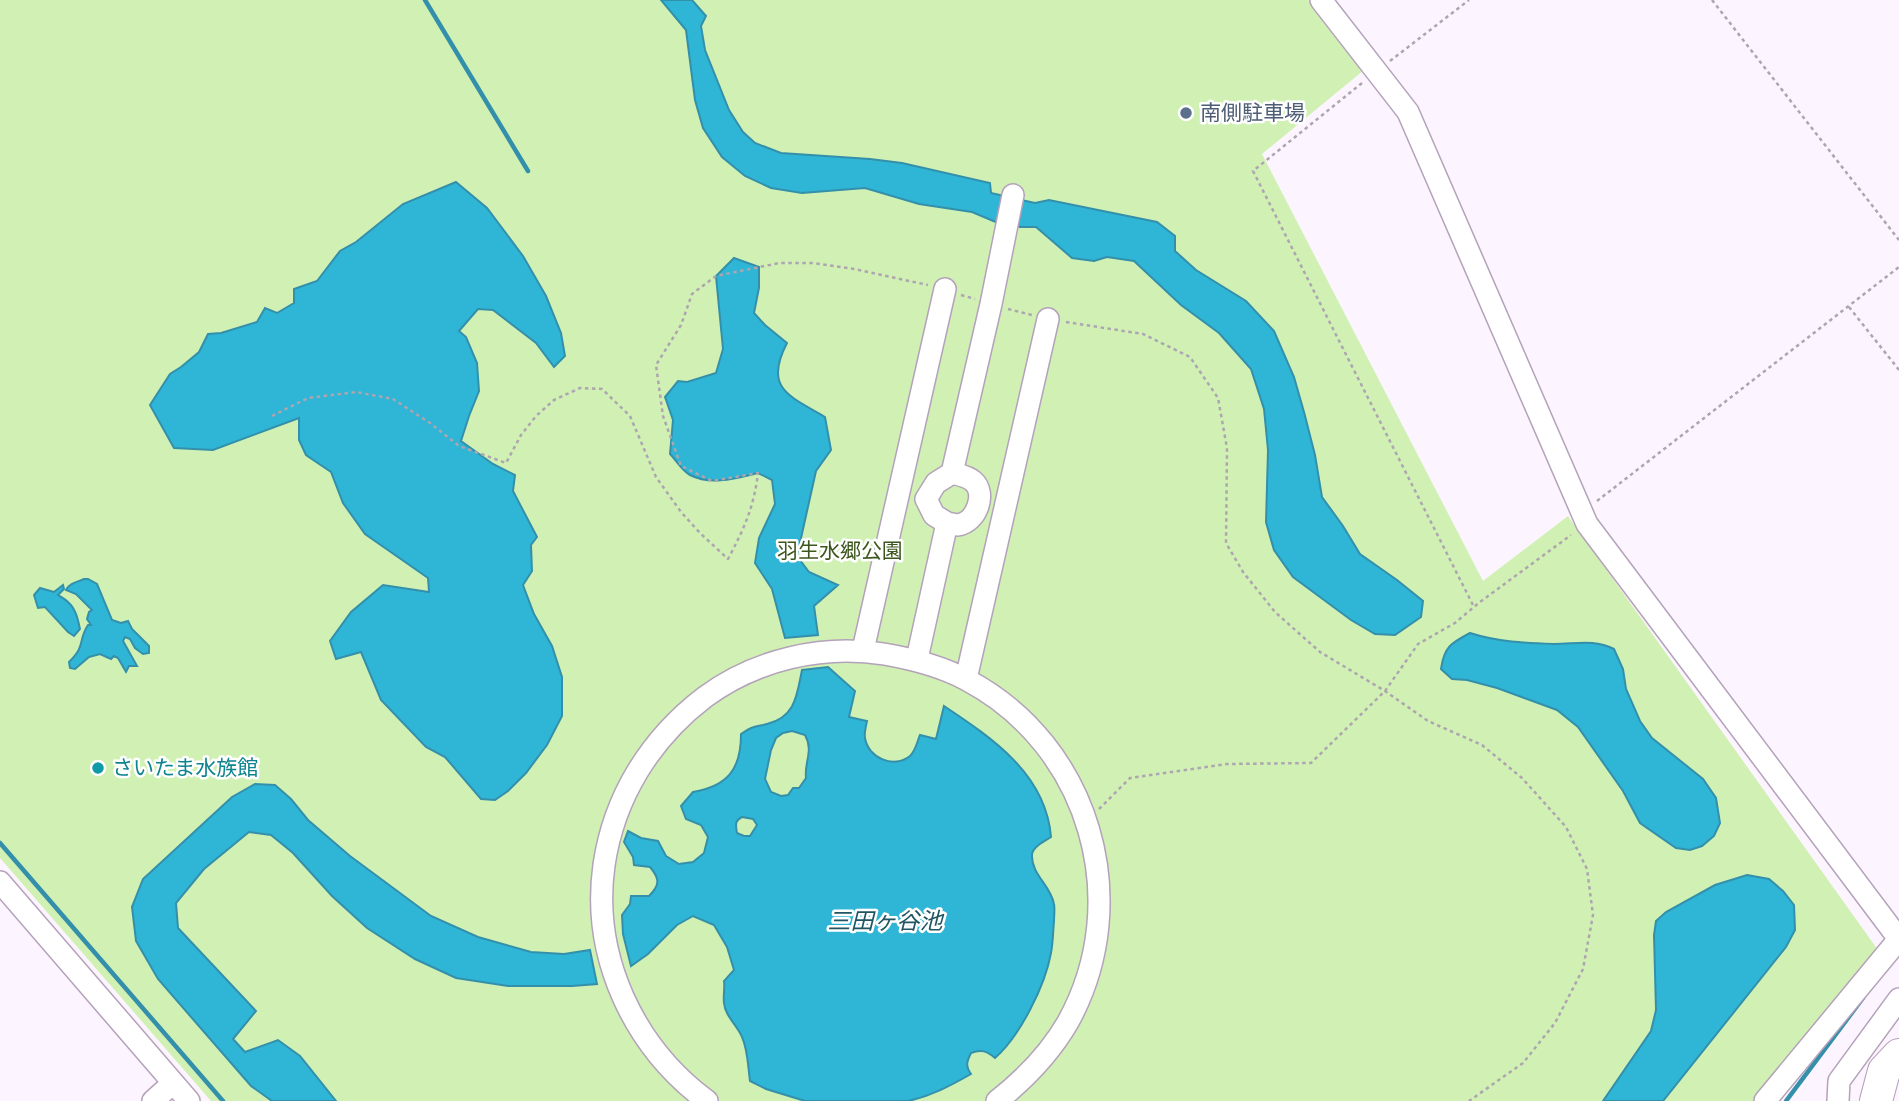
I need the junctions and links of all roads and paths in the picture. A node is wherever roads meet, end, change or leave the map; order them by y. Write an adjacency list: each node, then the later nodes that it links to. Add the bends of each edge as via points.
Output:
1 (1321, 0): 4 (street)
2 (1469, 0): 4 (path)
3 (1712, 0): 6 (path)
4 (1377, 72): 15 (street, via 1408,112); 17 (path, via 1253,171)
5 (1013, 195): 9 (street)
6 (1899, 240)
7 (1899, 267): 10 (path)
8 (945, 289): 9 (path); 13 (path, via 854,269 779,263 716,276 692,294 681,325 656,365 663,416 681,466 712,481 758,473 755,499 728,559 681,512 656,477 630,416 602,389 580,387 554,400 521,435 506,464 459,446 393,399 356,392 308,398); 18 (street)
9 (991, 304): 11 (path); 14 (street)
10 (1848, 307): 12 (path); 15 (path)
11 (1048, 319): 20 (street); 21 (path, via 1143,334 1190,357 1218,398 1227,448 1226,544 1275,612 1320,652)
12 (1899, 370)
13 (272, 416)
14 (952, 473): 16 (street, via 936,483 926,499 934,515); 16 (street, via 976,483 979,504 966,522)
15 (1584, 518): 17 (path); 33 (street, via 1899,939)
16 (947, 523): 19 (street)
17 (1474, 607): 21 (path, via 1418,645)
18 (863, 650): 19 (street); 30 (street, via 787,658 716,689 659,739 619,805 602,880 608,957 638,1028 661,1059)
19 (917, 659): 20 (street)
20 (966, 679): 22 (street, via 999,699 1052,753)
21 (1385, 691): 22 (path, via 1311,763 1227,764 1130,778); 32 (path, via 1428,721 1482,745 1521,778 1566,827 1587,869 1592,915 1583,970 1555,1023 1523,1063)
22 (1087, 821): 31 (street, via 1100,889 1093,958 1067,1023 1048,1052)
23 (0, 883): 26 (street)
24 (1899, 999): 34 (street, via 1839,1082)
25 (1899, 1055): 35 (highway, via 1884,1071)
26 (173, 1083): 28 (street); 29 (street)
27 (1899, 1087): 36 (highway)
28 (153, 1101)
29 (189, 1101)
30 (707, 1101)
31 (997, 1101)
32 (1469, 1101)
33 (1765, 1101)
34 (1838, 1101)
35 (1876, 1101)
36 (1896, 1101)

